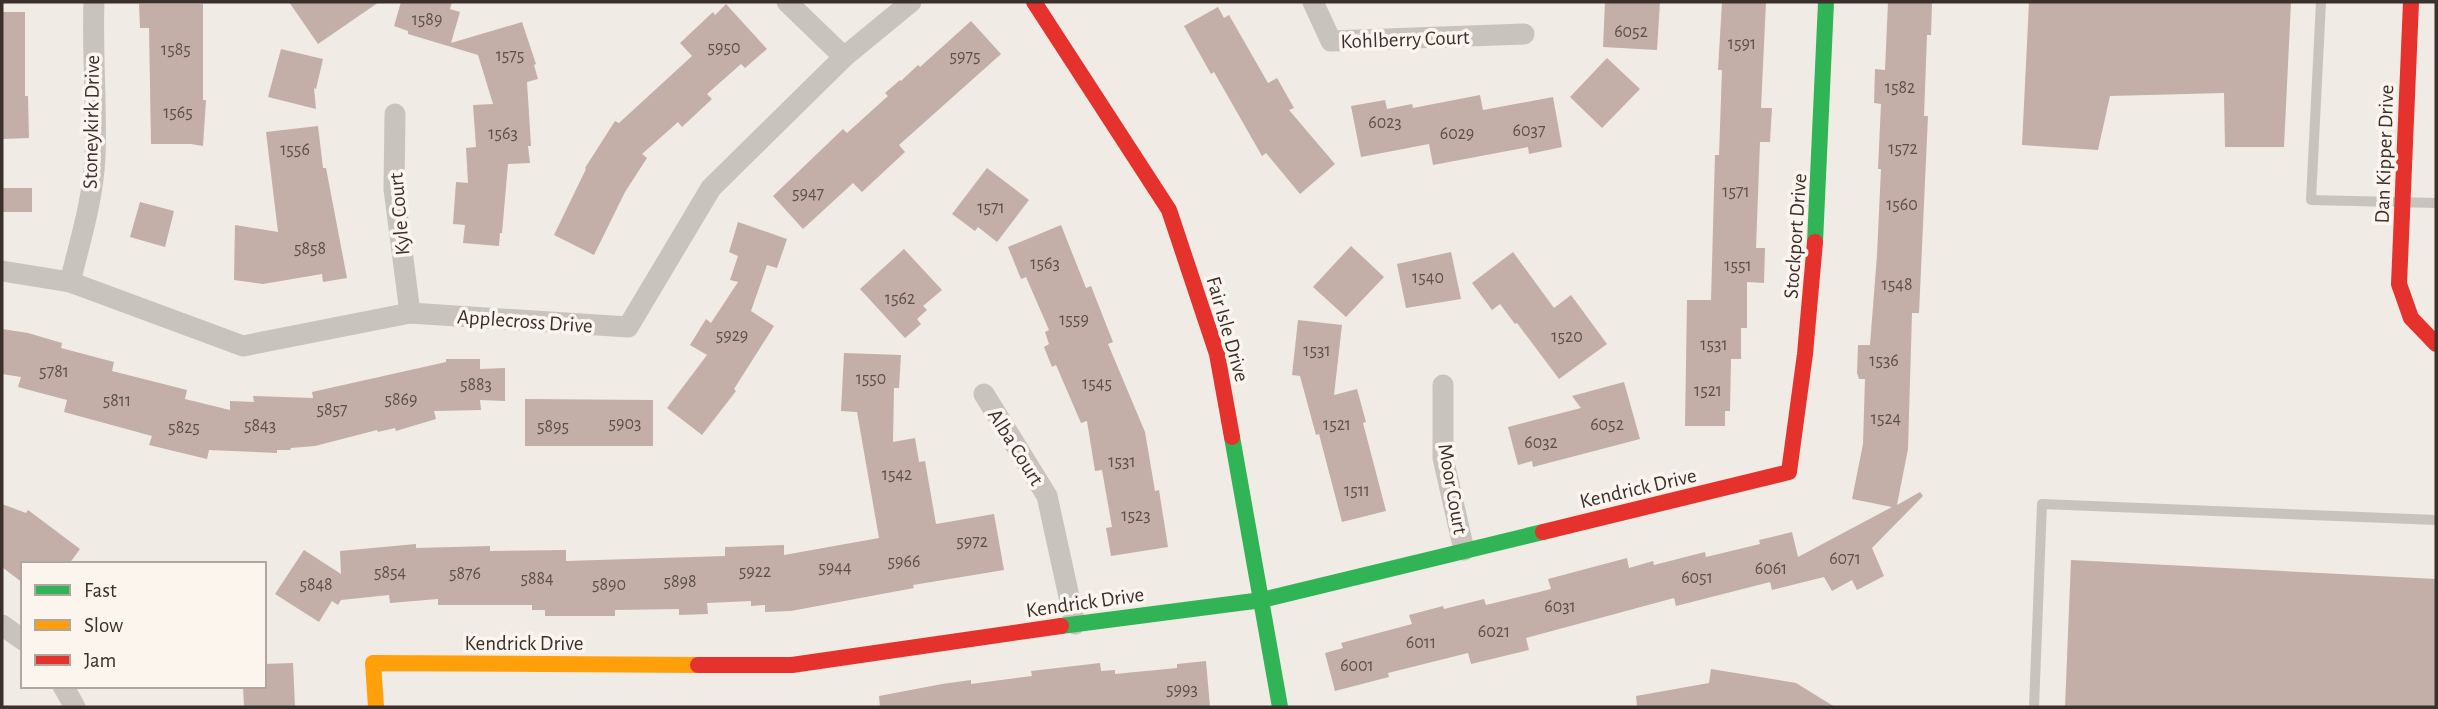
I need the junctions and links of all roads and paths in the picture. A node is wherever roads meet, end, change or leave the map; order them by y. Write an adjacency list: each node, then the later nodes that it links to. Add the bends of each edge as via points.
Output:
1 (94, 2): 15 (street, Stoneykirk Drive, via 95,158 90,206)
2 (787, 2): 10 (street)
3 (911, 2): 10 (street, Applecross Drive)
4 (1034, 2): 23 (street, Fair Isle Drive, via 1169,209 1217,354)
5 (1313, 2): 9 (street, Kohlberry Court, via 1331,41)
6 (1826, 2): 20 (street, Stockport Drive, via 1814,288)
7 (2321, 2): 12 (lane, via 2311,200)
8 (2411, 2): 12 (street, Dan Kipper Drive)
9 (1524, 34)
10 (844, 57): 16 (street, Applecross Drive, via 711,188 628,327)
11 (396, 114): 16 (street, Kyle Court, via 394,189)
12 (2403, 202): 13 (lane); 17 (street, Dan Kipper Drive, via 2399,284 2404,307 2420,332)
13 (2436, 203)
14 (2, 271): 15 (street, Applecross Drive)
15 (70, 282): 16 (street, Applecross Drive, via 243,345)
16 (410, 313)
17 (2436, 344)
18 (1443, 385): 22 (street, Moor Court, via 1443,458)
19 (984, 394): 24 (street, Alba Court, via 1046,496)
20 (1789, 472): 22 (street, Kendrick Drive)
21 (2436, 520): 31 (lane, via 2042,504)
22 (1464, 550): 23 (street, Kendrick Drive)
23 (1262, 600): 24 (street, Kendrick Drive); 30 (street, Fair Isle Drive)
24 (1075, 624): 29 (street, Kendrick Drive, via 792,665 373,663)
25 (2, 625): 26 (street)
26 (21, 639)
27 (64, 688): 28 (street)
28 (75, 707)
29 (376, 707)
30 (1280, 707)
31 (2034, 707)

